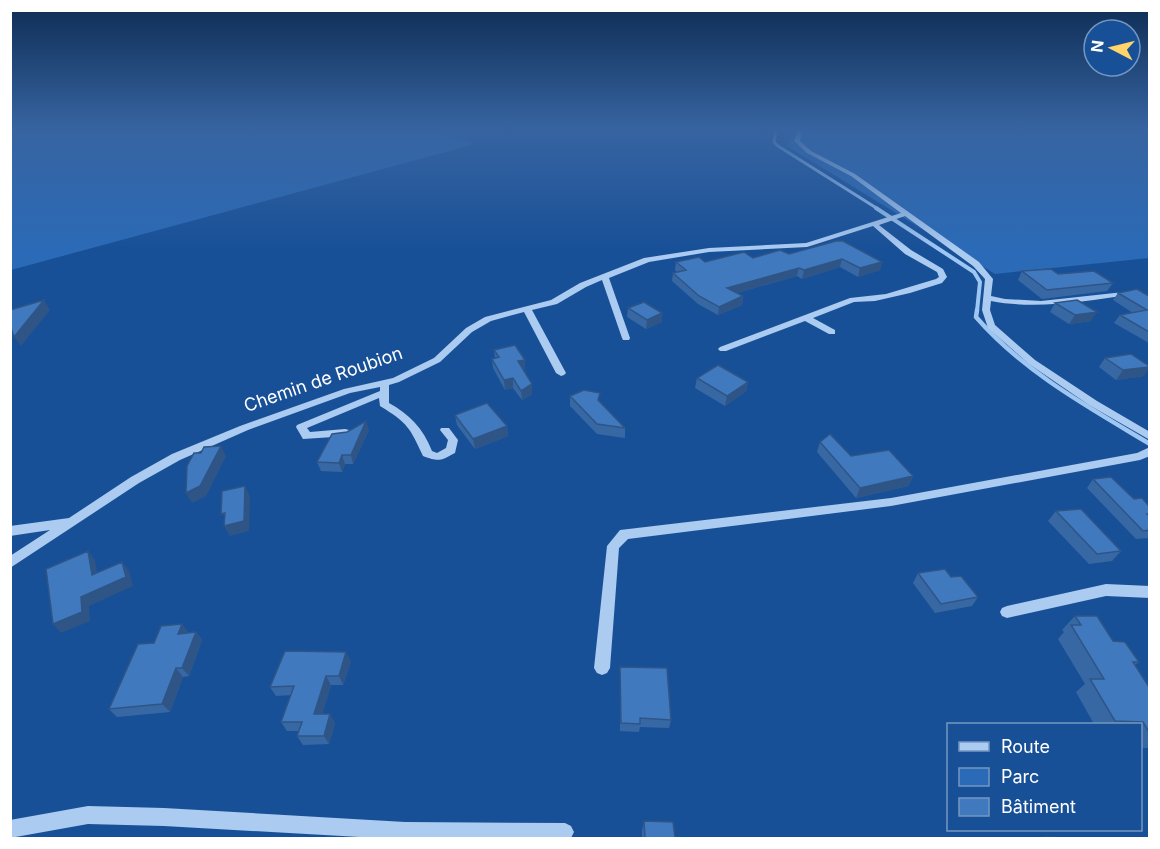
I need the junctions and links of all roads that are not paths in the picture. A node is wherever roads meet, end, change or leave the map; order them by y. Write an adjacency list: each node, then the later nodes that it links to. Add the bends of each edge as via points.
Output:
1 (843, 170): 2 (street)
2 (901, 216): 3 (street, Chemin de Roubion); 6 (street, via 976,264 989,279)
3 (875, 225): 4 (street, Chemin de Roubion, via 807,245 709,250 648,260); 8 (street, via 943,277 905,292 853,300)
4 (605, 277): 7 (street, Chemin de Roubion, via 554,302); 10 (street)
5 (1136, 292): 6 (street, via 1061,301)
6 (988, 298): 16 (street, via 986,310 992,326 1032,362)
7 (527, 309): 12 (street); 13 (street, Chemin de Roubion, via 469,330 437,360)
8 (808, 319): 9 (street); 11 (street)
9 (832, 333)
10 (626, 338)
11 (723, 349)
12 (561, 374)
13 (385, 387): 14 (street, via 384,405 412,422 428,453 438,457 451,450 453,440); 15 (street, via 301,427 307,436); 18 (street, Chemin de Roubion, via 347,391 244,428 135,480)
14 (445, 430)
15 (347, 433)
16 (1148, 435)
17 (1149, 451): 23 (street, via 1140,456 891,502 624,534 613,546)
18 (72, 522): 19 (street); 20 (street, Chemin de Roubion)
19 (10, 531)
20 (10, 563)
21 (1149, 592): 22 (street, via 1106,590)
22 (1007, 612)
23 (602, 668)
24 (19, 831): 25 (street, via 88,815 405,831)
25 (565, 832)

